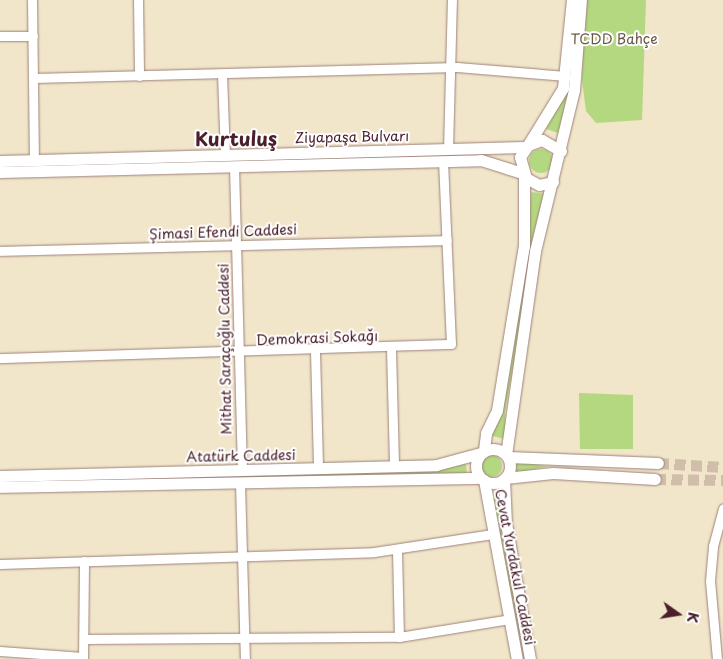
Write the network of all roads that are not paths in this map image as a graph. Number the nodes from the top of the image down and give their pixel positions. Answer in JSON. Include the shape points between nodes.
{"nodes":[{"id":1,"x":32,"y":0,"type":"edge"},
{"id":2,"x":138,"y":0,"type":"edge"},
{"id":3,"x":452,"y":0,"type":"edge"},
{"id":4,"x":572,"y":0,"type":"edge"},
{"id":5,"x":581,"y":0,"type":"edge"},
{"id":6,"x":0,"y":36,"type":"edge"},
{"id":7,"x":33,"y":36,"type":"junction"},
{"id":8,"x":450,"y":68,"type":"junction"},
{"id":9,"x":222,"y":74,"type":"junction"},
{"id":10,"x":139,"y":76,"type":"junction"},
{"id":11,"x":566,"y":76,"type":"junction"},
{"id":12,"x":34,"y":78,"type":"junction"},
{"id":13,"x":527,"y":146,"type":"junction"},
{"id":14,"x":448,"y":150,"type":"junction"},
{"id":15,"x":561,"y":151,"type":"junction"},
{"id":16,"x":225,"y":154,"type":"junction"},
{"id":17,"x":34,"y":159,"type":"junction"},
{"id":18,"x":0,"y":160,"type":"edge"},
{"id":19,"x":443,"y":162,"type":"junction"},
{"id":20,"x":234,"y":166,"type":"junction"},
{"id":21,"x":0,"y":172,"type":"edge"},
{"id":22,"x":523,"y":174,"type":"junction"},
{"id":23,"x":553,"y":182,"type":"junction"},
{"id":24,"x":447,"y":240,"type":"junction"},
{"id":25,"x":236,"y":245,"type":"junction"},
{"id":26,"x":0,"y":251,"type":"edge"},
{"id":27,"x":390,"y":349,"type":"junction"},
{"id":28,"x":316,"y":351,"type":"junction"},
{"id":29,"x":240,"y":354,"type":"junction"},
{"id":30,"x":0,"y":358,"type":"edge"},
{"id":31,"x":483,"y":452,"type":"junction"},
{"id":32,"x":507,"y":456,"type":"junction"},
{"id":33,"x":658,"y":462,"type":"tunnel mouth"},
{"id":34,"x":394,"y":467,"type":"junction"},
{"id":35,"x":318,"y":469,"type":"junction"},
{"id":36,"x":242,"y":470,"type":"junction"},
{"id":37,"x":0,"y":476,"type":"edge"},
{"id":38,"x":504,"y":478,"type":"junction"},
{"id":39,"x":482,"y":479,"type":"junction"},
{"id":40,"x":655,"y":479,"type":"tunnel mouth"},
{"id":41,"x":240,"y":482,"type":"junction"},
{"id":42,"x":0,"y":488,"type":"edge"},
{"id":43,"x":723,"y":508,"type":"edge"},
{"id":44,"x":493,"y":534,"type":"junction"},
{"id":45,"x":397,"y":550,"type":"junction"},
{"id":46,"x":242,"y":556,"type":"junction"},
{"id":47,"x":84,"y":561,"type":"junction"},
{"id":48,"x":0,"y":564,"type":"edge"},
{"id":49,"x":713,"y":614,"type":"junction"},
{"id":50,"x":723,"y":614,"type":"edge"},
{"id":51,"x":510,"y":619,"type":"junction"},
{"id":52,"x":399,"y":637,"type":"junction"},
{"id":53,"x":84,"y":639,"type":"junction"},
{"id":54,"x":244,"y":639,"type":"junction"},
{"id":55,"x":0,"y":651,"type":"edge"},
{"id":56,"x":83,"y":658,"type":"edge"},
{"id":57,"x":245,"y":659,"type":"edge"},
{"id":58,"x":517,"y":659,"type":"edge"},
{"id":59,"x":530,"y":659,"type":"edge"},
{"id":60,"x":717,"y":659,"type":"edge"}],
"edges":[{"from":1,"to":7,"type":"street"},
{"from":2,"to":10,"type":"street"},
{"from":3,"to":8,"type":"street"},
{"from":4,"to":11,"type":"main road"},
{"from":5,"to":15,"type":"main road","via":[[574,90]]},
{"from":6,"to":7,"type":"street"},
{"from":7,"to":12,"type":"street"},
{"from":8,"to":9,"type":"street"},
{"from":8,"to":11,"type":"street"},
{"from":8,"to":14,"type":"street"},
{"from":9,"to":10,"type":"street"},
{"from":9,"to":16,"type":"street"},
{"from":10,"to":12,"type":"street"},
{"from":11,"to":13,"type":"main road","via":[[551,111]]},
{"from":12,"to":17,"type":"street"},
{"from":13,"to":14,"type":"main road","name":"Ziyapaşa Bulvarı"},
{"from":13,"to":15,"type":"main road","via":[[542,140]]},
{"from":13,"to":22,"type":"main road","via":[[520,157]]},
{"from":14,"to":16,"type":"main road","name":"Ziyapaşa Bulvarı"},
{"from":15,"to":23,"type":"main road"},
{"from":16,"to":17,"type":"main road","name":"Ziyapaşa Bulvarı"},
{"from":17,"to":18,"type":"main road","name":"Ziyapaşa Bulvarı"},
{"from":19,"to":20,"type":"main road","name":"Ziyapaşa Bulvarı"},
{"from":19,"to":22,"type":"main road","name":"Ziyapaşa Bulvarı","via":[[481,160]]},
{"from":19,"to":24,"type":"street","name":"Demokrasi Sokağı"},
{"from":20,"to":21,"type":"main road","name":"Ziyapaşa Bulvarı"},
{"from":20,"to":25,"type":"street","name":"Mithat Saraçoğlu Caddesi"},
{"from":22,"to":23,"type":"main road","via":[[539,185]]},
{"from":22,"to":31,"type":"main road","via":[[524,246],[498,410],[486,433]]},
{"from":23,"to":32,"type":"main road","via":[[535,250]]},
{"from":24,"to":25,"type":"street","name":"Şimasi Efendi Caddesi"},
{"from":24,"to":27,"type":"street","name":"Demokrasi Sokağı","via":[[451,344]]},
{"from":25,"to":26,"type":"street","name":"Şimasi Efendi Caddesi"},
{"from":25,"to":29,"type":"street","name":"Mithat Saraçoğlu Caddesi"},
{"from":27,"to":28,"type":"street","name":"Demokrasi Sokağı"},
{"from":27,"to":34,"type":"street"},
{"from":28,"to":29,"type":"street","name":"Demokrasi Sokağı"},
{"from":28,"to":35,"type":"street"},
{"from":29,"to":30,"type":"street","name":"Demokrasi Sokağı"},
{"from":29,"to":36,"type":"street","name":"Mithat Saraçoğlu Caddesi"},
{"from":31,"to":32,"type":"main road","via":[[498,449]]},
{"from":31,"to":34,"type":"main road","name":"Atatürk Caddesi","via":[[436,465]]},
{"from":31,"to":39,"type":"main road","via":[[476,468]]},
{"from":32,"to":33,"type":"main road"},
{"from":32,"to":38,"type":"main road","via":[[510,466]]},
{"from":34,"to":35,"type":"main road","name":"Atatürk Caddesi"},
{"from":35,"to":36,"type":"main road","name":"Atatürk Caddesi"},
{"from":36,"to":37,"type":"main road","name":"Atatürk Caddesi"},
{"from":38,"to":39,"type":"main road"},
{"from":38,"to":40,"type":"main road","via":[[552,473]]},
{"from":38,"to":59,"type":"main road","name":"Cevat Yurdakul Caddesi","via":[[506,523]]},
{"from":39,"to":41,"type":"main road","name":"Atatürk Caddesi"},
{"from":39,"to":44,"type":"main road","name":"Cevat Yurdakul Caddesi"},
{"from":41,"to":42,"type":"main road","name":"Atatürk Caddesi"},
{"from":41,"to":46,"type":"street"},
{"from":43,"to":49,"type":"street","via":[[713,546]]},
{"from":44,"to":45,"type":"street"},
{"from":44,"to":51,"type":"main road","name":"Cevat Yurdakul Caddesi"},
{"from":45,"to":46,"type":"street"},
{"from":45,"to":52,"type":"street"},
{"from":46,"to":47,"type":"street"},
{"from":46,"to":54,"type":"street"},
{"from":47,"to":48,"type":"street"},
{"from":47,"to":53,"type":"street"},
{"from":49,"to":50,"type":"street"},
{"from":49,"to":60,"type":"street"},
{"from":51,"to":52,"type":"street"},
{"from":51,"to":58,"type":"main road","name":"Cevat Yurdakul Caddesi"},
{"from":52,"to":54,"type":"street"},
{"from":53,"to":54,"type":"street"},
{"from":53,"to":56,"type":"street"},
{"from":54,"to":57,"type":"street"},
{"from":55,"to":56,"type":"street"}]}
